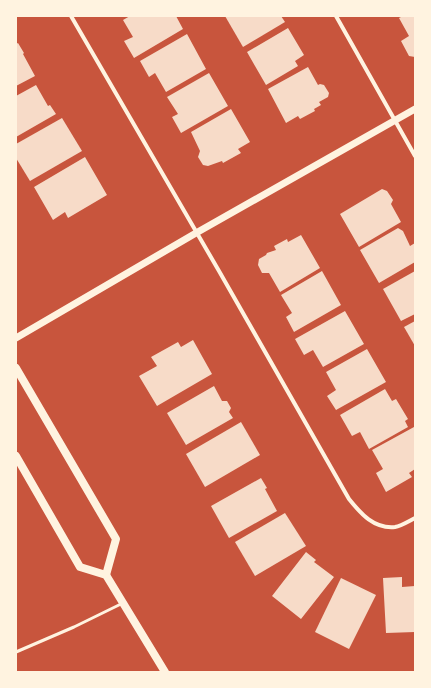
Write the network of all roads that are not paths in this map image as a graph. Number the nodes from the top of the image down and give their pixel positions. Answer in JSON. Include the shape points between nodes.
{"nodes":[{"id":1,"x":71,"y":16,"type":"edge"},
{"id":2,"x":336,"y":16,"type":"edge"},
{"id":3,"x":415,"y":109,"type":"edge"},
{"id":4,"x":395,"y":121,"type":"junction"},
{"id":5,"x":415,"y":156,"type":"edge"},
{"id":6,"x":196,"y":233,"type":"junction"},
{"id":7,"x":16,"y":338,"type":"edge"},
{"id":8,"x":16,"y":368,"type":"edge"},
{"id":9,"x":16,"y":456,"type":"edge"},
{"id":10,"x":415,"y":518,"type":"edge"},
{"id":11,"x":106,"y":576,"type":"junction"},
{"id":12,"x":123,"y":603,"type":"junction"},
{"id":13,"x":16,"y":652,"type":"edge"},
{"id":14,"x":165,"y":672,"type":"edge"}],
"edges":[{"from":1,"to":6,"type":"street"},
{"from":2,"to":4,"type":"street"},
{"from":3,"to":4,"type":"street"},
{"from":4,"to":5,"type":"street"},
{"from":4,"to":6,"type":"street"},
{"from":6,"to":7,"type":"street"},
{"from":6,"to":10,"type":"street","via":[[349,500],[360,514],[377,525],[395,527]]},
{"from":8,"to":11,"type":"main road","via":[[116,539]]},
{"from":9,"to":11,"type":"main road","via":[[80,567]]},
{"from":11,"to":12,"type":"main road"},
{"from":12,"to":13,"type":"lane"},
{"from":12,"to":14,"type":"main road"}]}
